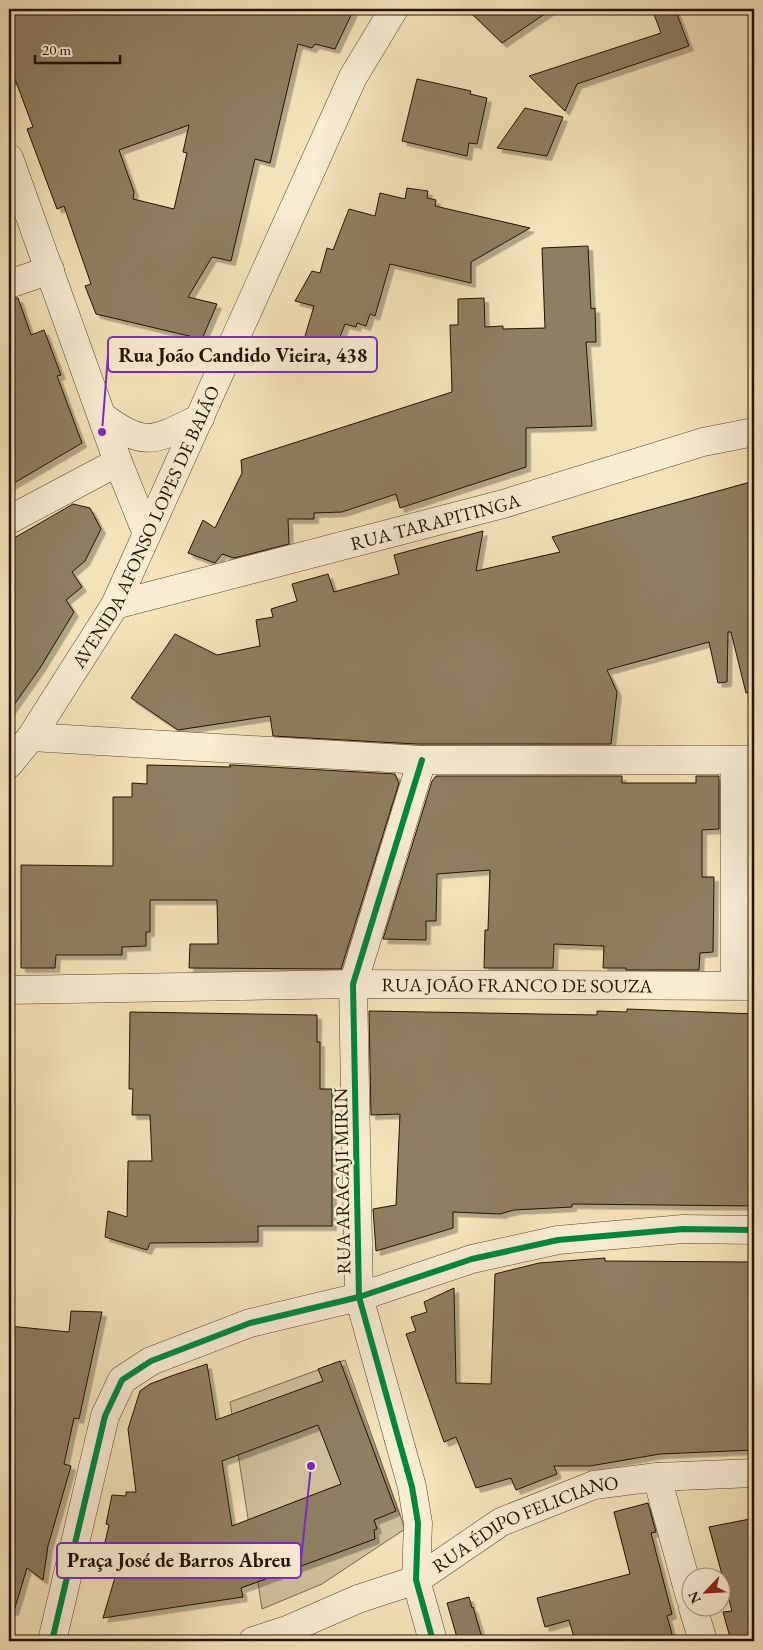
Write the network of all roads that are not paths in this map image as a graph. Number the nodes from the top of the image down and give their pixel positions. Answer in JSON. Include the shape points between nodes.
{"nodes":[{"id":1,"x":394,"y":9,"type":"edge"},
{"id":2,"x":9,"y":158,"type":"edge"},
{"id":3,"x":50,"y":270,"type":"junction"},
{"id":4,"x":9,"y":284,"type":"edge"},
{"id":5,"x":103,"y":417,"type":"junction"},
{"id":6,"x":200,"y":418,"type":"junction"},
{"id":7,"x":754,"y":432,"type":"edge"},
{"id":8,"x":118,"y":462,"type":"junction"},
{"id":9,"x":9,"y":520,"type":"edge"},
{"id":10,"x":147,"y":534,"type":"junction"},
{"id":11,"x":115,"y":605,"type":"junction"},
{"id":12,"x":30,"y":737,"type":"junction"},
{"id":13,"x":422,"y":760,"type":"junction"},
{"id":14,"x":745,"y":760,"type":"edge"},
{"id":15,"x":9,"y":764,"type":"edge"},
{"id":16,"x":353,"y":984,"type":"junction"},
{"id":17,"x":745,"y":985,"type":"edge"},
{"id":18,"x":9,"y":990,"type":"edge"},
{"id":19,"x":754,"y":1230,"type":"edge"},
{"id":20,"x":359,"y":1297,"type":"junction"},
{"id":21,"x":754,"y":1473,"type":"edge"},
{"id":22,"x":656,"y":1477,"type":"junction"},
{"id":23,"x":682,"y":1568,"type":"edge"},
{"id":24,"x":416,"y":1580,"type":"junction"},
{"id":25,"x":696,"y":1618,"type":"edge"},
{"id":26,"x":52,"y":1641,"type":"edge"},
{"id":27,"x":253,"y":1641,"type":"edge"},
{"id":28,"x":433,"y":1641,"type":"edge"},
{"id":29,"x":703,"y":1641,"type":"edge"}],
"edges":[{"from":1,"to":6,"type":"street","name":"AVENIDA AFONSO LOPES DE BAIÃO","via":[[353,77]]},
{"from":2,"to":3,"type":"street"},
{"from":3,"to":4,"type":"street"},
{"from":3,"to":5,"type":"street"},
{"from":5,"to":6,"type":"street","via":[[124,432],[146,439],[163,436]]},
{"from":5,"to":8,"type":"street"},
{"from":6,"to":10,"type":"street","name":"AVENIDA AFONSO LOPES DE BAIÃO"},
{"from":7,"to":11,"type":"street","name":"RUA TARAPITINGA","via":[[703,442],[503,504]]},
{"from":8,"to":9,"type":"street"},
{"from":8,"to":10,"type":"street"},
{"from":10,"to":11,"type":"street","name":"AVENIDA AFONSO LOPES DE BAIÃO"},
{"from":11,"to":12,"type":"street","name":"AVENIDA AFONSO LOPES DE BAIÃO"},
{"from":12,"to":13,"type":"street"},
{"from":12,"to":15,"type":"street","name":"AVENIDA AFONSO LOPES DE BAIÃO"},
{"from":13,"to":14,"type":"street"},
{"from":13,"to":16,"type":"street","name":"RUA ARACAJI MIRIN"},
{"from":14,"to":17,"type":"street"},
{"from":16,"to":17,"type":"street","name":"RUA JOÃO FRANCO DE SOUZA"},
{"from":16,"to":18,"type":"street","name":"RUA JOÃO FRANCO DE SOUZA"},
{"from":16,"to":20,"type":"street","name":"RUA ARACAJI MIRIN"},
{"from":19,"to":20,"type":"street","via":[[683,1229],[558,1240],[472,1259]]},
{"from":20,"to":24,"type":"street","name":"RUA ARACAJI MIRIN","via":[[412,1487],[418,1523]]},
{"from":20,"to":26,"type":"street","via":[[250,1323],[151,1361],[122,1380],[105,1416]]},
{"from":21,"to":22,"type":"street","name":"RUA ÉDIPO FELICIANO"},
{"from":22,"to":23,"type":"street"},
{"from":22,"to":24,"type":"street","name":"RUA ÉDIPO FELICIANO","via":[[594,1485],[501,1522]]},
{"from":24,"to":27,"type":"street","name":"RUA ÉDIPO FELICIANO","via":[[358,1599]]},
{"from":24,"to":28,"type":"street","name":"RUA ARACAJI MIRIN"},
{"from":25,"to":29,"type":"street"}]}
